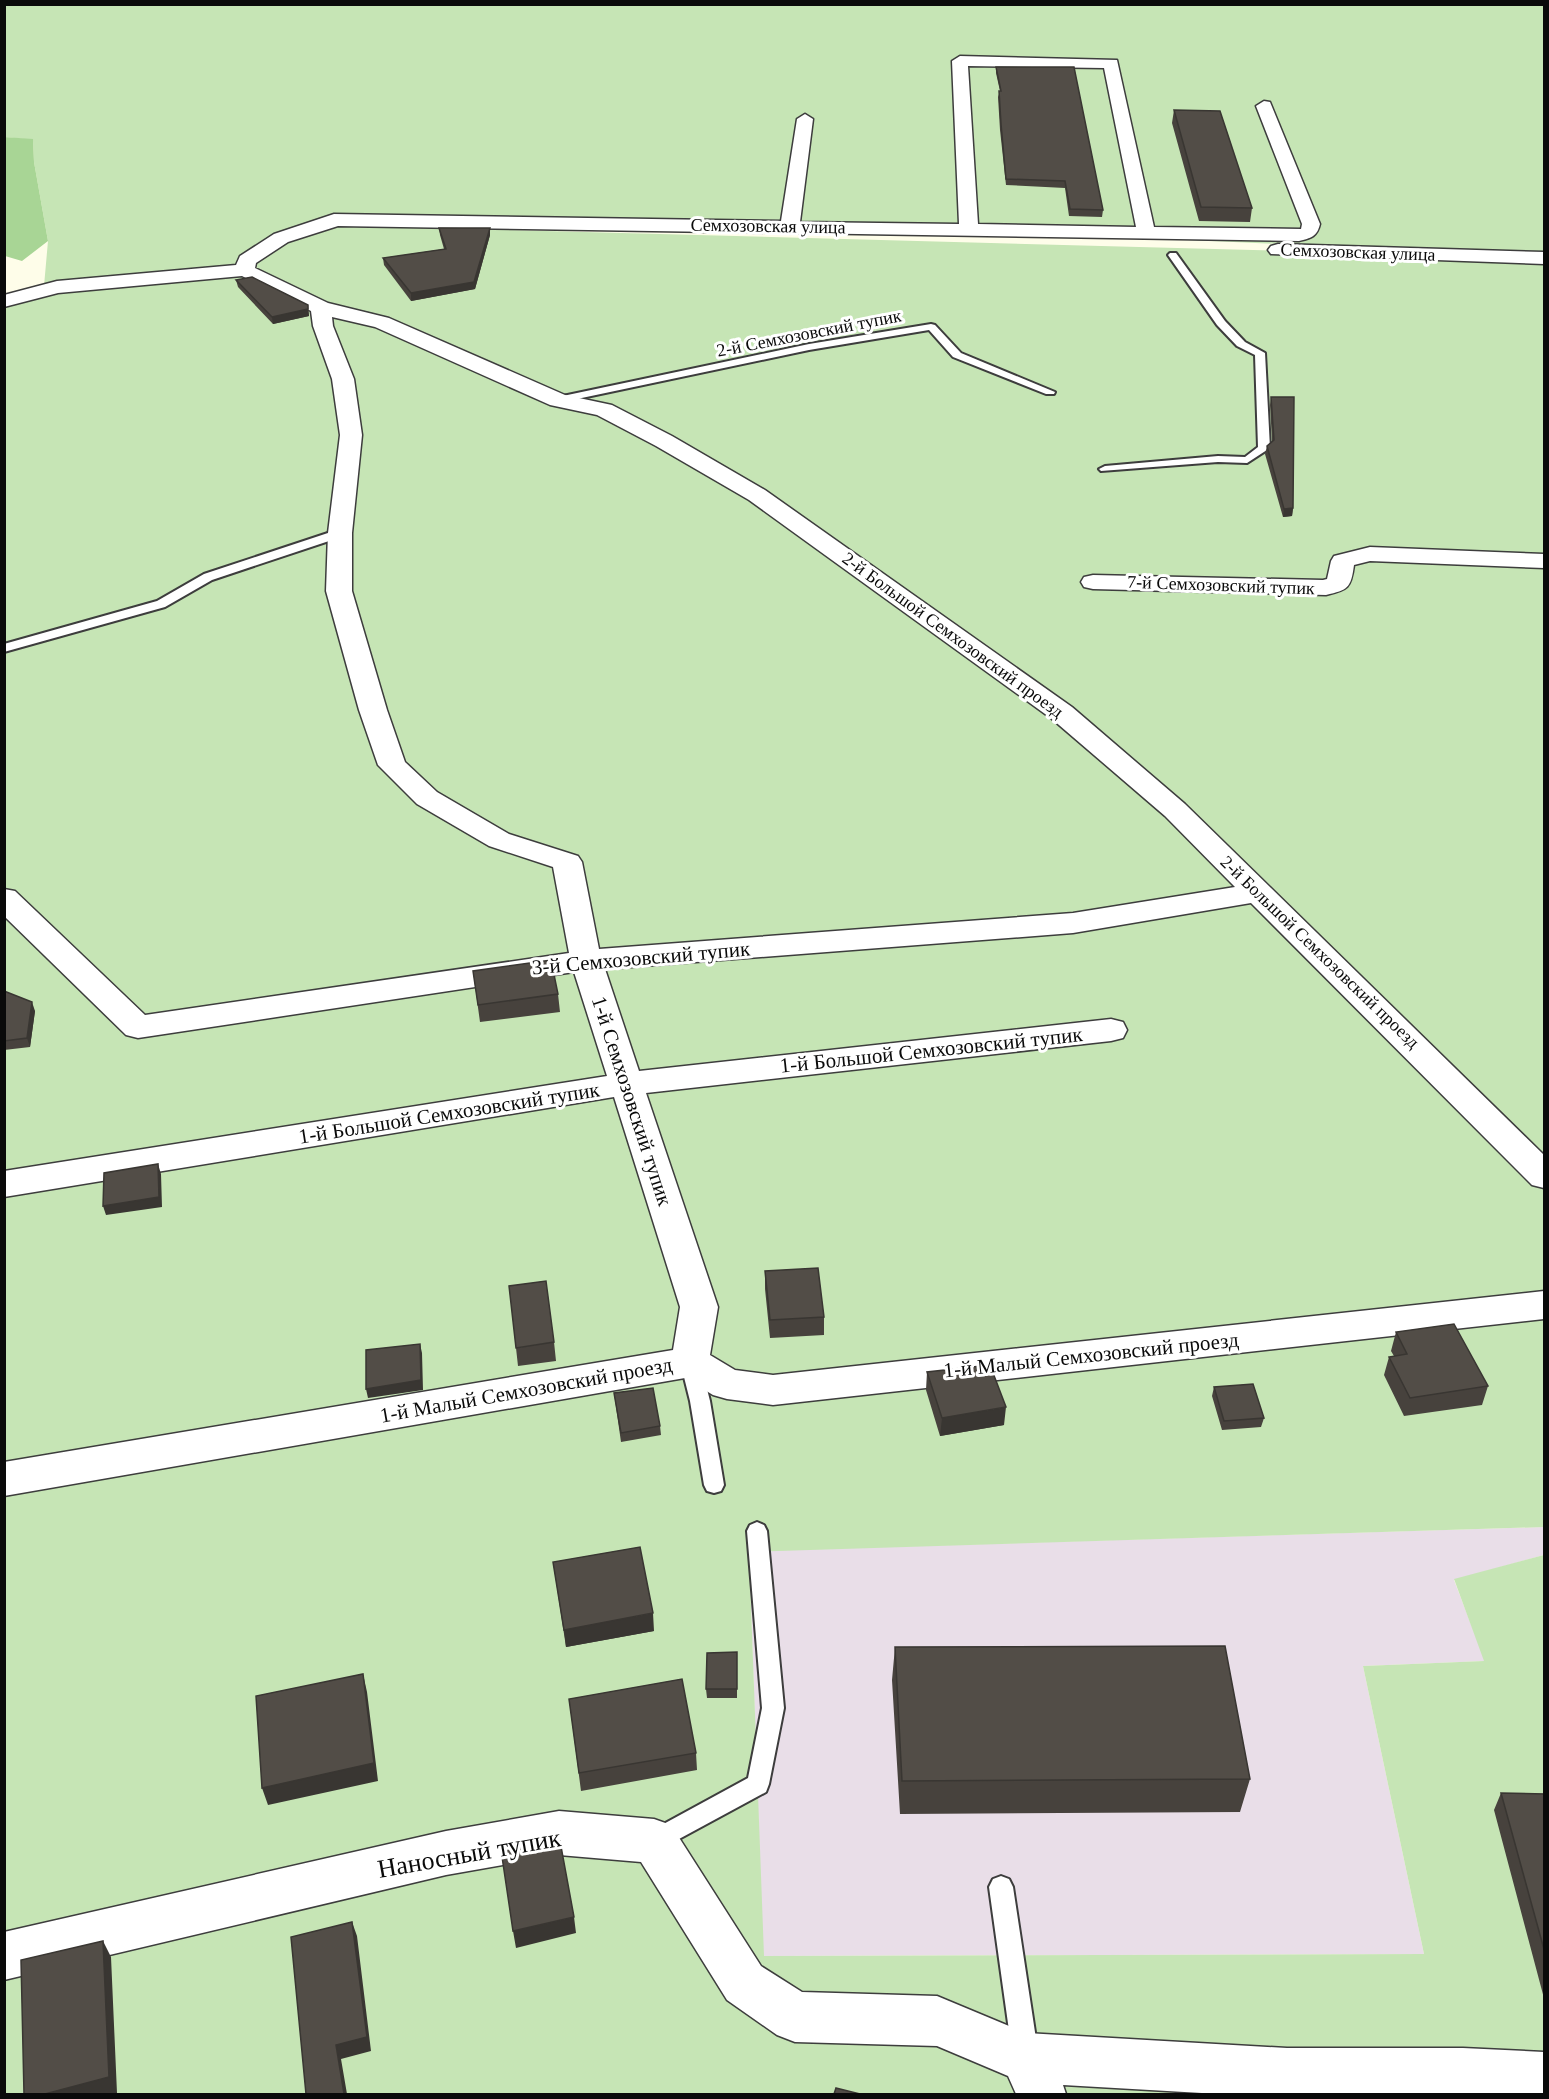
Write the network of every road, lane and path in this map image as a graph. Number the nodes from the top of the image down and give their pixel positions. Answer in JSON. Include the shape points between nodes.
{"nodes":[{"id":1,"x":1264,"y":106,"type":"dead end"},
{"id":2,"x":805,"y":119,"type":"dead end"},
{"id":3,"x":790,"y":226,"type":"junction"},
{"id":4,"x":969,"y":230,"type":"junction"},
{"id":5,"x":1146,"y":232,"type":"junction"},
{"id":6,"x":1173,"y":255,"type":"joint"},
{"id":7,"x":1545,"y":258,"type":"edge"},
{"id":8,"x":245,"y":270,"type":"junction"},
{"id":9,"x":4,"y":301,"type":"edge"},
{"id":10,"x":321,"y":308,"type":"junction"},
{"id":11,"x":1050,"y":392,"type":"dead end"},
{"id":12,"x":558,"y":400,"type":"junction"},
{"id":13,"x":1105,"y":469,"type":"dead end"},
{"id":14,"x":340,"y":533,"type":"junction"},
{"id":15,"x":1545,"y":561,"type":"edge"},
{"id":16,"x":1093,"y":582,"type":"dead end"},
{"id":17,"x":4,"y":648,"type":"edge"},
{"id":18,"x":1258,"y":892,"type":"junction"},
{"id":19,"x":4,"y":898,"type":"edge"},
{"id":20,"x":586,"y":960,"type":"junction"},
{"id":21,"x":1110,"y":1030,"type":"dead end"},
{"id":22,"x":626,"y":1084,"type":"junction"},
{"id":23,"x":1545,"y":1176,"type":"edge"},
{"id":24,"x":4,"y":1184,"type":"edge"},
{"id":25,"x":1545,"y":1305,"type":"edge"},
{"id":26,"x":690,"y":1362,"type":"junction"},
{"id":27,"x":4,"y":1479,"type":"edge"},
{"id":28,"x":714,"y":1485,"type":"dead end"},
{"id":29,"x":758,"y":1531,"type":"dead end"},
{"id":30,"x":654,"y":1841,"type":"junction"},
{"id":31,"x":1001,"y":1887,"type":"dead end"},
{"id":32,"x":4,"y":1956,"type":"edge"},
{"id":33,"x":1034,"y":2076,"type":"edge"},
{"id":34,"x":1545,"y":2077,"type":"edge"}],
"edges":[{"from":1,"to":5,"type":"street","name":"Семхозовская улица","via":[[1311,224],[1309,232]]},
{"from":2,"to":3,"type":"street"},
{"from":3,"to":4,"type":"street","name":"Семхозовская улица"},
{"from":3,"to":8,"type":"street","name":"Семхозовская улица","via":[[334,220],[281,238],[247,260]]},
{"from":4,"to":5,"type":"street","name":"Семхозовская улица"},
{"from":4,"to":5,"type":"street","via":[[960,61],[1111,63]]},
{"from":6,"to":7,"type":"street","name":"Семхозовская улица","via":[[1186,249],[1218,248]]},
{"from":6,"to":13,"type":"lane","via":[[1221,323],[1241,344],[1260,353],[1264,448],[1247,460]]},
{"from":8,"to":9,"type":"street","via":[[57,287]]},
{"from":8,"to":10,"type":"street","name":"2-й Большой Семхозовский проезд"},
{"from":10,"to":12,"type":"street","name":"2-й Большой Семхозовский проезд","via":[[382,322]]},
{"from":10,"to":14,"type":"street","name":"1-й Семхозовский тупик","via":[[323,326],[343,379],[351,435]]},
{"from":11,"to":12,"type":"lane","name":"2-й Семхозовский тупик","via":[[957,355],[931,327],[809,347]]},
{"from":12,"to":18,"type":"street","name":"2-й Большой Семхозовский проезд","via":[[604,410],[757,495],[1062,713],[1175,810]]},
{"from":14,"to":17,"type":"lane","via":[[208,577],[161,604]]},
{"from":14,"to":20,"type":"street","name":"1-й Семхозовский тупик","via":[[339,591],[392,765],[427,798],[500,840],[567,862]]},
{"from":15,"to":16,"type":"street","name":"7-й Семхозовский тупик","via":[[1370,554],[1343,561],[1339,583],[1326,588]]},
{"from":18,"to":20,"type":"street","name":"3-й Семхозовский тупик","via":[[1073,923]]},
{"from":18,"to":23,"type":"street","name":"2-й Большой Семхозовский проезд"},
{"from":19,"to":20,"type":"street","name":"3-й Семхозовский тупик","via":[[138,1027]]},
{"from":20,"to":22,"type":"street","name":"1-й Семхозовский тупик"},
{"from":21,"to":22,"type":"street","name":"1-й Большой Семхозовский тупик"},
{"from":22,"to":24,"type":"street","name":"1-й Большой Семхозовский тупик"},
{"from":22,"to":26,"type":"street","name":"1-й Семхозовский тупик","via":[[699,1306]]},
{"from":25,"to":26,"type":"street","name":"1-й Малый Семхозовский проезд","via":[[773,1390],[727,1384]]},
{"from":26,"to":27,"type":"street","name":"1-й Малый Семхозовский проезд"},
{"from":26,"to":28,"type":"lane"},
{"from":29,"to":30,"type":"lane","via":[[772,1708],[758,1784]]},
{"from":30,"to":32,"type":"street","name":"Наносный тупик","via":[[547,1834],[446,1853]]},
{"from":30,"to":33,"type":"street","via":[[744,1983],[795,2017],[937,2021]]},
{"from":31,"to":33,"type":"lane"},
{"from":33,"to":34,"type":"street","via":[[1463,2073]]}]}
